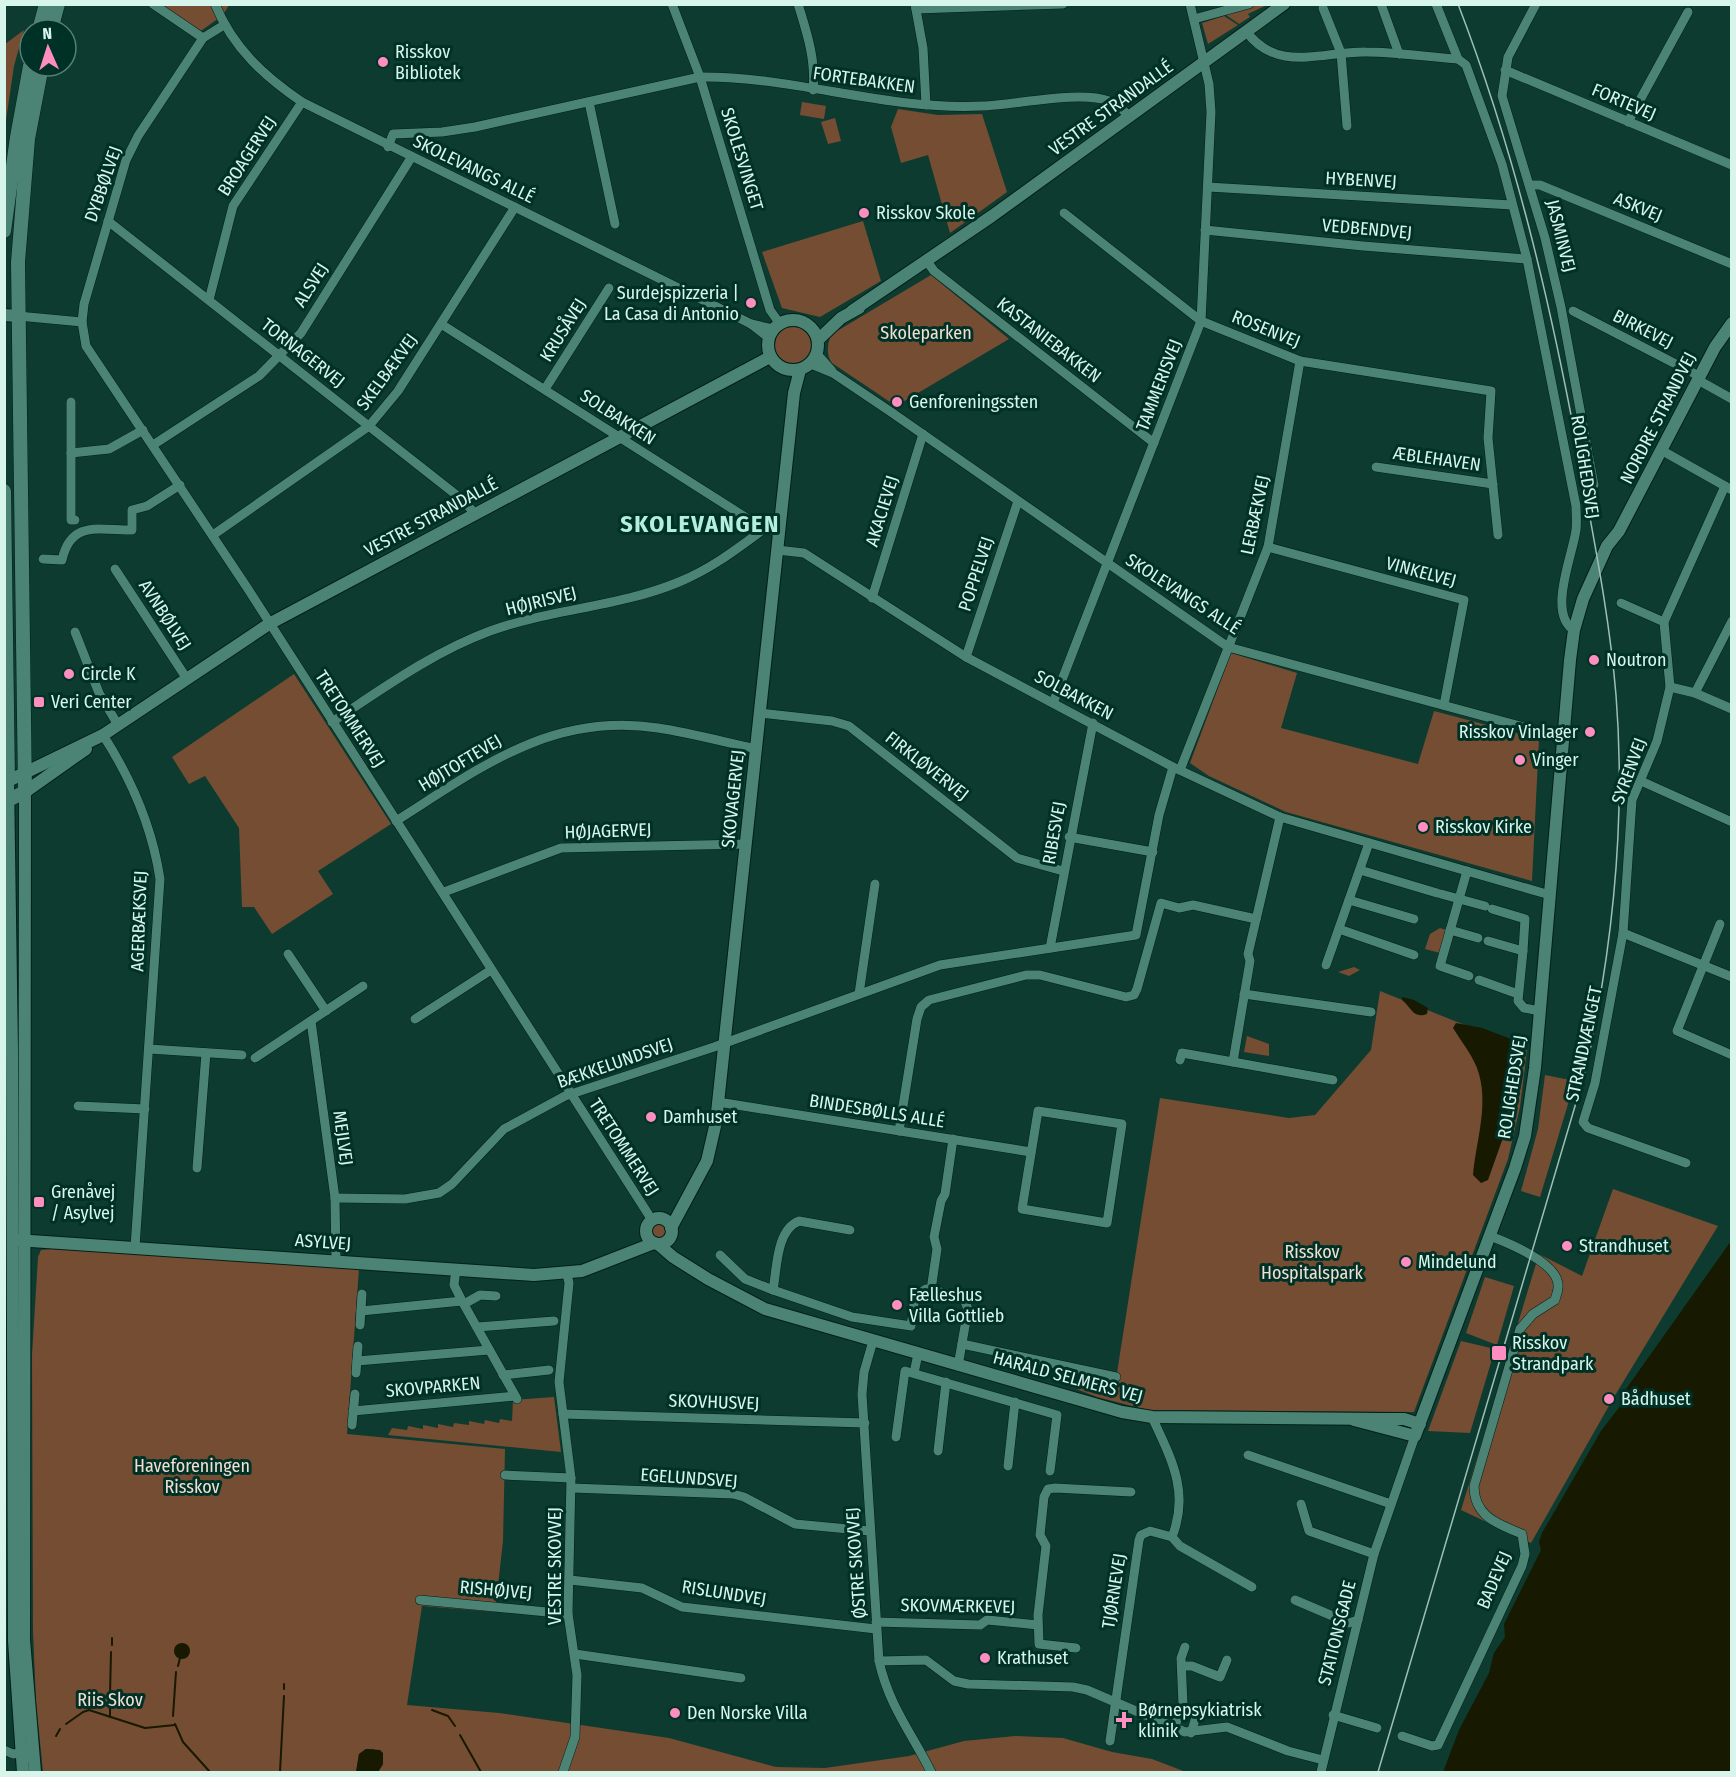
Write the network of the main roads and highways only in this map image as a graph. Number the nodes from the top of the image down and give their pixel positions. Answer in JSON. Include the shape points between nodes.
{"nodes":[{"id":1,"x":28,"y":78,"type":"edge"},
{"id":2,"x":40,"y":78,"type":"edge"},
{"id":3,"x":4,"y":231,"type":"edge"},
{"id":4,"x":11,"y":316,"type":"edge"},
{"id":5,"x":4,"y":491,"type":"edge"},
{"id":6,"x":6,"y":782,"type":"edge"},
{"id":7,"x":6,"y":801,"type":"edge"}],
"edges":[{"from":1,"to":3,"type":"main road"},
{"from":2,"to":4,"type":"main road","via":[[28,139]]},
{"from":4,"to":7,"type":"main road","via":[[25,792]]},
{"from":5,"to":6,"type":"main road"}]}
